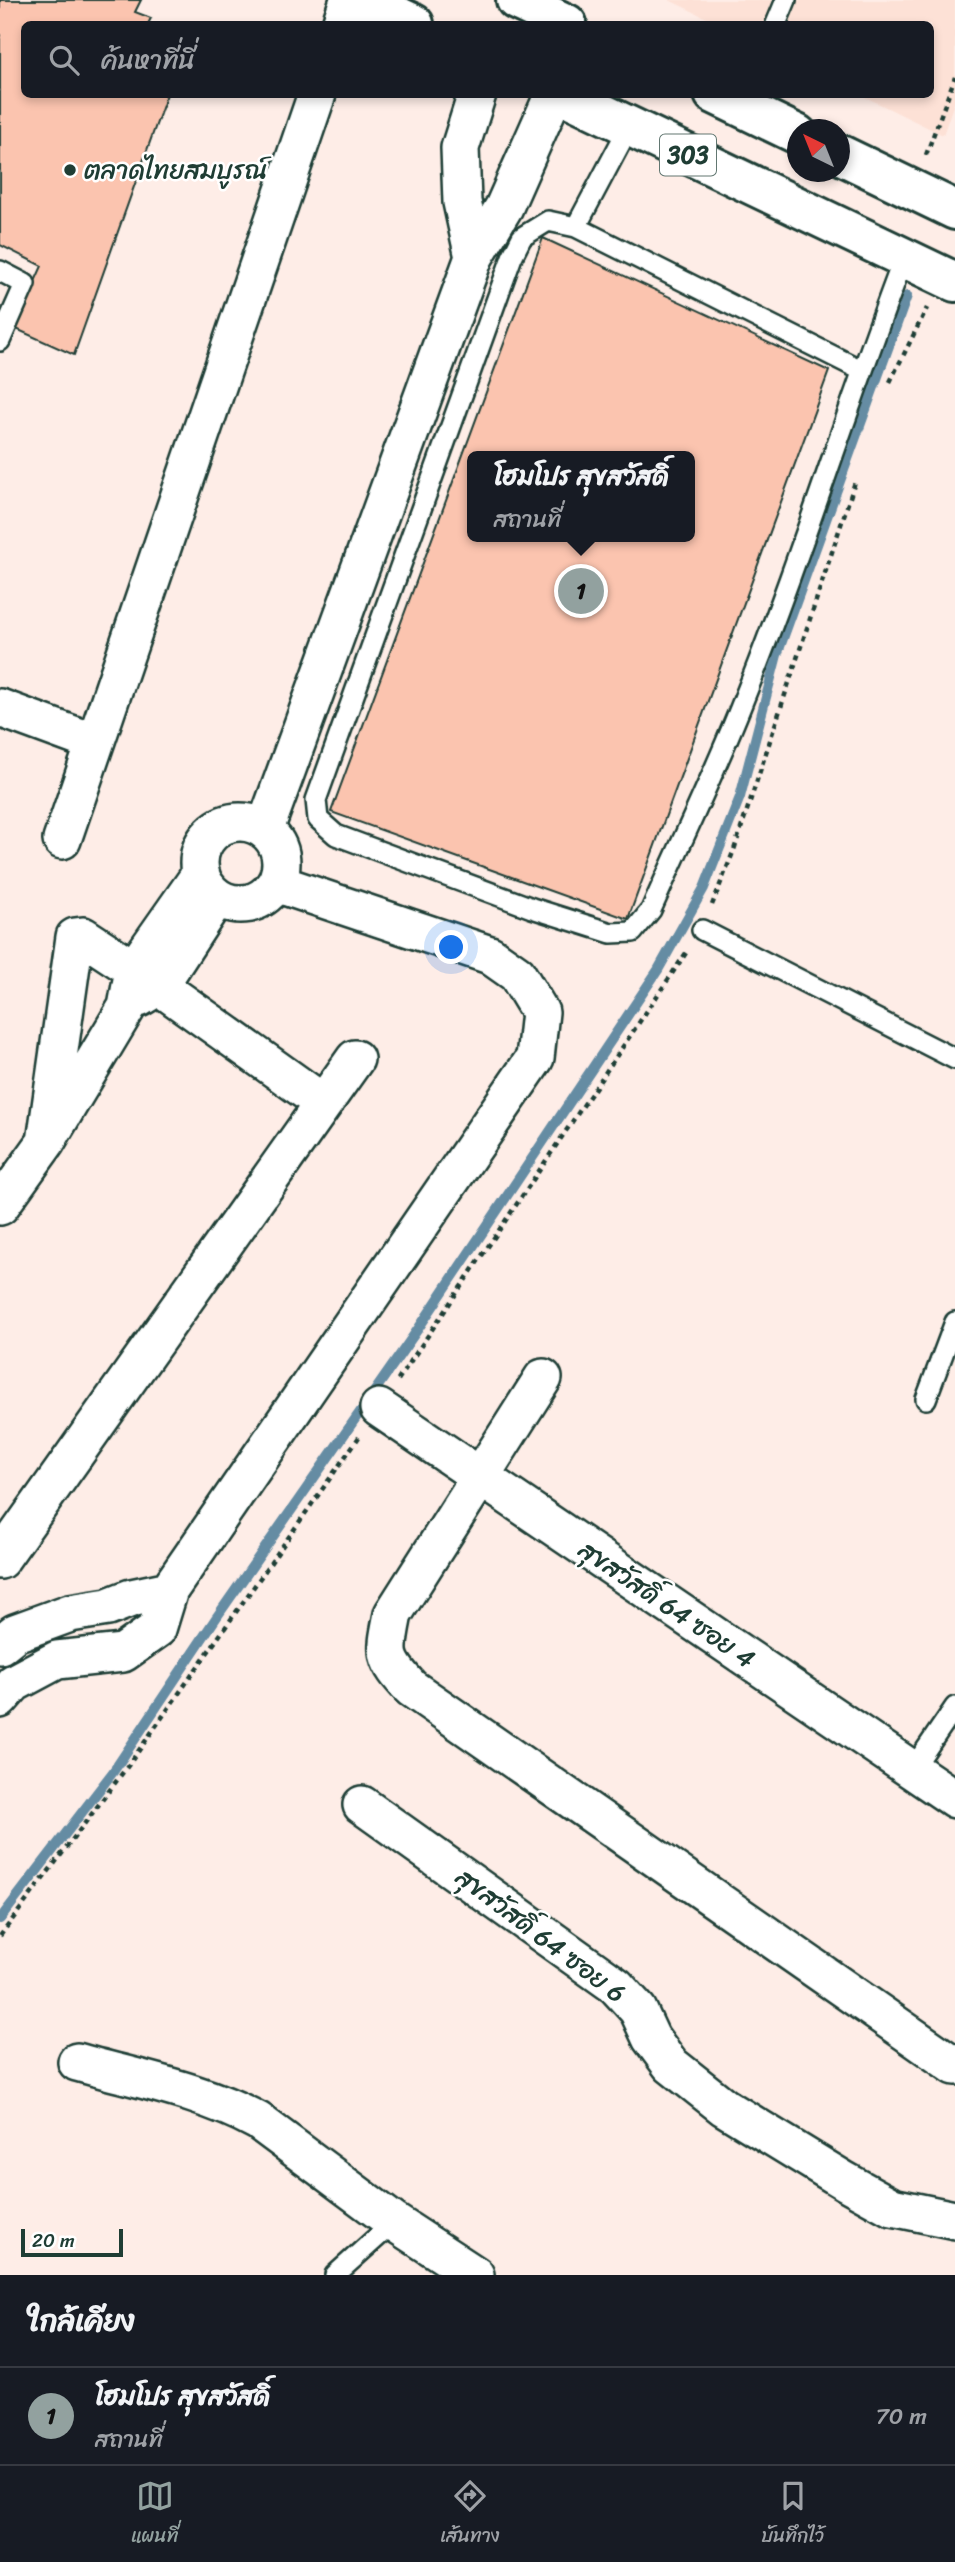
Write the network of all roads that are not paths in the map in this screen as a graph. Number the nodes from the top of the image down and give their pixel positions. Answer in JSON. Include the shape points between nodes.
{"nodes":[{"id":1,"x":349,"y":0,"type":"edge"},
{"id":2,"x":363,"y":0,"type":"edge"},
{"id":3,"x":516,"y":0,"type":"edge"},
{"id":4,"x":786,"y":0,"type":"edge"},
{"id":5,"x":566,"y":15,"type":"edge"},
{"id":6,"x":342,"y":21,"type":"edge"},
{"id":7,"x":408,"y":21,"type":"edge"},
{"id":8,"x":777,"y":21,"type":"edge"},
{"id":9,"x":316,"y":98,"type":"edge"},
{"id":10,"x":476,"y":98,"type":"edge"},
{"id":11,"x":552,"y":98,"type":"edge"},
{"id":12,"x":570,"y":98,"type":"edge"},
{"id":13,"x":733,"y":99,"type":"edge"},
{"id":14,"x":629,"y":127,"type":"junction"},
{"id":15,"x":787,"y":129,"type":"edge"},
{"id":16,"x":850,"y":159,"type":"edge"},
{"id":17,"x":955,"y":210,"type":"edge"},
{"id":18,"x":576,"y":227,"type":"junction"},
{"id":19,"x":474,"y":257,"type":"junction"},
{"id":20,"x":904,"y":258,"type":"junction"},
{"id":21,"x":0,"y":271,"type":"edge"},
{"id":22,"x":955,"y":282,"type":"edge"},
{"id":23,"x":0,"y":341,"type":"edge"},
{"id":24,"x":861,"y":369,"type":"junction"},
{"id":25,"x":0,"y":708,"type":"edge"},
{"id":26,"x":95,"y":743,"type":"junction"},
{"id":27,"x":265,"y":829,"type":"junction"},
{"id":28,"x":62,"y":840,"type":"dead end"},
{"id":29,"x":276,"y":883,"type":"junction"},
{"id":30,"x":209,"y":886,"type":"junction"},
{"id":31,"x":702,"y":930,"type":"dead end"},
{"id":32,"x":147,"y":977,"type":"junction"},
{"id":33,"x":355,"y":1059,"type":"dead end"},
{"id":34,"x":955,"y":1059,"type":"edge"},
{"id":35,"x":323,"y":1103,"type":"junction"},
{"id":36,"x":46,"y":1142,"type":"junction"},
{"id":37,"x":0,"y":1206,"type":"edge"},
{"id":38,"x":955,"y":1322,"type":"edge"},
{"id":39,"x":543,"y":1378,"type":"dead end"},
{"id":40,"x":926,"y":1399,"type":"dead end"},
{"id":41,"x":379,"y":1408,"type":"dead end"},
{"id":42,"x":480,"y":1476,"type":"junction"},
{"id":43,"x":0,"y":1560,"type":"edge"},
{"id":44,"x":169,"y":1590,"type":"junction"},
{"id":45,"x":0,"y":1645,"type":"edge"},
{"id":46,"x":4,"y":1685,"type":"edge"},
{"id":47,"x":955,"y":1707,"type":"edge"},
{"id":48,"x":912,"y":1770,"type":"junction"},
{"id":49,"x":955,"y":1800,"type":"edge"},
{"id":50,"x":362,"y":1805,"type":"dead end"},
{"id":51,"x":77,"y":2062,"type":"dead end"},
{"id":52,"x":955,"y":2066,"type":"edge"},
{"id":53,"x":955,"y":2220,"type":"edge"},
{"id":54,"x":394,"y":2222,"type":"junction"},
{"id":55,"x":335,"y":2275,"type":"edge"},
{"id":56,"x":475,"y":2275,"type":"edge"}],
"edges":[{"from":1,"to":6,"type":"street"},
{"from":2,"to":7,"type":"main road"},
{"from":3,"to":5,"type":"main road"},
{"from":4,"to":8,"type":"lane"},
{"from":9,"to":26,"type":"street"},
{"from":10,"to":19,"type":"street","via":[[460,148],[462,202]]},
{"from":11,"to":19,"type":"street","via":[[504,207]]},
{"from":12,"to":14,"type":"main road","number":"303"},
{"from":13,"to":15,"type":"main road","number":"303"},
{"from":14,"to":18,"type":"lane"},
{"from":14,"to":20,"type":"main road","number":"303"},
{"from":16,"to":17,"type":"main road"},
{"from":18,"to":24,"type":"lane"},
{"from":18,"to":24,"type":"lane","via":[[548,221],[522,237],[512,257],[316,800],[317,819],[337,835],[532,908],[611,933],[633,932],[651,910],[743,701]]},
{"from":19,"to":27,"type":"street"},
{"from":20,"to":22,"type":"main road","number":"303"},
{"from":20,"to":24,"type":"lane"},
{"from":21,"to":23,"type":"lane","via":[[25,284]]},
{"from":25,"to":26,"type":"street"},
{"from":26,"to":28,"type":"street"},
{"from":27,"to":29,"type":"street","via":[[280,852]]},
{"from":27,"to":30,"type":"street","via":[[238,821],[211,834],[199,861]]},
{"from":29,"to":30,"type":"street","via":[[266,894],[240,904],[230,903]]},
{"from":29,"to":44,"type":"street","via":[[490,955],[517,974],[540,1012],[535,1058]]},
{"from":30,"to":32,"type":"street"},
{"from":31,"to":34,"type":"lane"},
{"from":32,"to":35,"type":"street"},
{"from":32,"to":36,"type":"street"},
{"from":32,"to":36,"type":"street","via":[[83,936],[75,937]]},
{"from":33,"to":35,"type":"street"},
{"from":35,"to":43,"type":"street"},
{"from":36,"to":37,"type":"street"},
{"from":38,"to":40,"type":"lane"},
{"from":39,"to":42,"type":"street"},
{"from":41,"to":42,"type":"street","name":"สุขสวัสดิ์ 64 ซอย 4"},
{"from":42,"to":48,"type":"street","name":"สุขสวัสดิ์ 64 ซอย 4"},
{"from":42,"to":52,"type":"street","via":[[393,1614],[386,1652],[395,1671],[411,1688]]},
{"from":44,"to":45,"type":"street","via":[[70,1613],[15,1633]]},
{"from":44,"to":46,"type":"street","via":[[157,1629],[123,1653],[57,1660]]},
{"from":47,"to":48,"type":"lane"},
{"from":48,"to":49,"type":"street","name":"สุขสวัสดิ์ 64 ซอย 4"},
{"from":50,"to":53,"type":"street","name":"สุขสวัสดิ์ 64 ซอย 6","via":[[616,1986],[638,2010],[671,2065],[724,2106],[892,2207]]},
{"from":51,"to":54,"type":"street","via":[[239,2111]]},
{"from":54,"to":55,"type":"lane"},
{"from":54,"to":56,"type":"street"}]}
